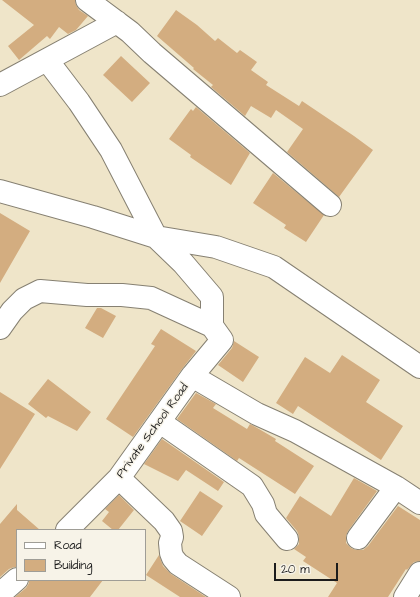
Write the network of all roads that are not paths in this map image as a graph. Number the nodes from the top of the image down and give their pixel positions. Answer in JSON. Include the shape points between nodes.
{"nodes":[{"id":1,"x":87,"y":0,"type":"edge"},
{"id":2,"x":117,"y":22,"type":"junction"},
{"id":3,"x":47,"y":60,"type":"junction"},
{"id":4,"x":0,"y":85,"type":"edge"},
{"id":5,"x":0,"y":191,"type":"edge"},
{"id":6,"x":330,"y":205,"type":"dead end"},
{"id":7,"x":156,"y":237,"type":"junction"},
{"id":8,"x":212,"y":326,"type":"junction"},
{"id":9,"x":0,"y":328,"type":"edge"},
{"id":10,"x":420,"y":367,"type":"edge"},
{"id":11,"x":192,"y":376,"type":"junction"},
{"id":12,"x":160,"y":422,"type":"junction"},
{"id":13,"x":118,"y":478,"type":"junction"},
{"id":14,"x":396,"y":487,"type":"junction"},
{"id":15,"x":420,"y":503,"type":"edge"},
{"id":16,"x":68,"y":529,"type":"edge"},
{"id":17,"x":358,"y":538,"type":"dead end"},
{"id":18,"x":286,"y":539,"type":"dead end"},
{"id":19,"x":420,"y":573,"type":"edge"},
{"id":20,"x":16,"y":580,"type":"edge"},
{"id":21,"x":0,"y":594,"type":"edge"},
{"id":22,"x":229,"y":597,"type":"edge"},
{"id":23,"x":405,"y":597,"type":"edge"}],
"edges":[{"from":1,"to":2,"type":"street"},
{"from":2,"to":3,"type":"street"},
{"from":2,"to":6,"type":"street"},
{"from":3,"to":4,"type":"street"},
{"from":3,"to":7,"type":"street","via":[[79,102],[110,150]]},
{"from":5,"to":7,"type":"street"},
{"from":7,"to":8,"type":"street","via":[[184,264],[212,297]]},
{"from":7,"to":10,"type":"street","via":[[216,247],[274,267]]},
{"from":8,"to":9,"type":"street","via":[[151,298],[40,291],[12,311]]},
{"from":8,"to":11,"type":"street","name":"Private School Road","via":[[222,340]]},
{"from":11,"to":12,"type":"street","name":"Private School Road"},
{"from":11,"to":14,"type":"street","via":[[257,414],[295,431]]},
{"from":12,"to":13,"type":"street","name":"Private School Road"},
{"from":12,"to":18,"type":"street","via":[[252,486],[266,514]]},
{"from":13,"to":16,"type":"street","name":"Private School Road"},
{"from":13,"to":22,"type":"street","via":[[164,521],[171,531],[171,553],[178,564]]},
{"from":14,"to":15,"type":"street"},
{"from":14,"to":17,"type":"street"},
{"from":19,"to":23,"type":"street"},
{"from":20,"to":21,"type":"street"}]}
